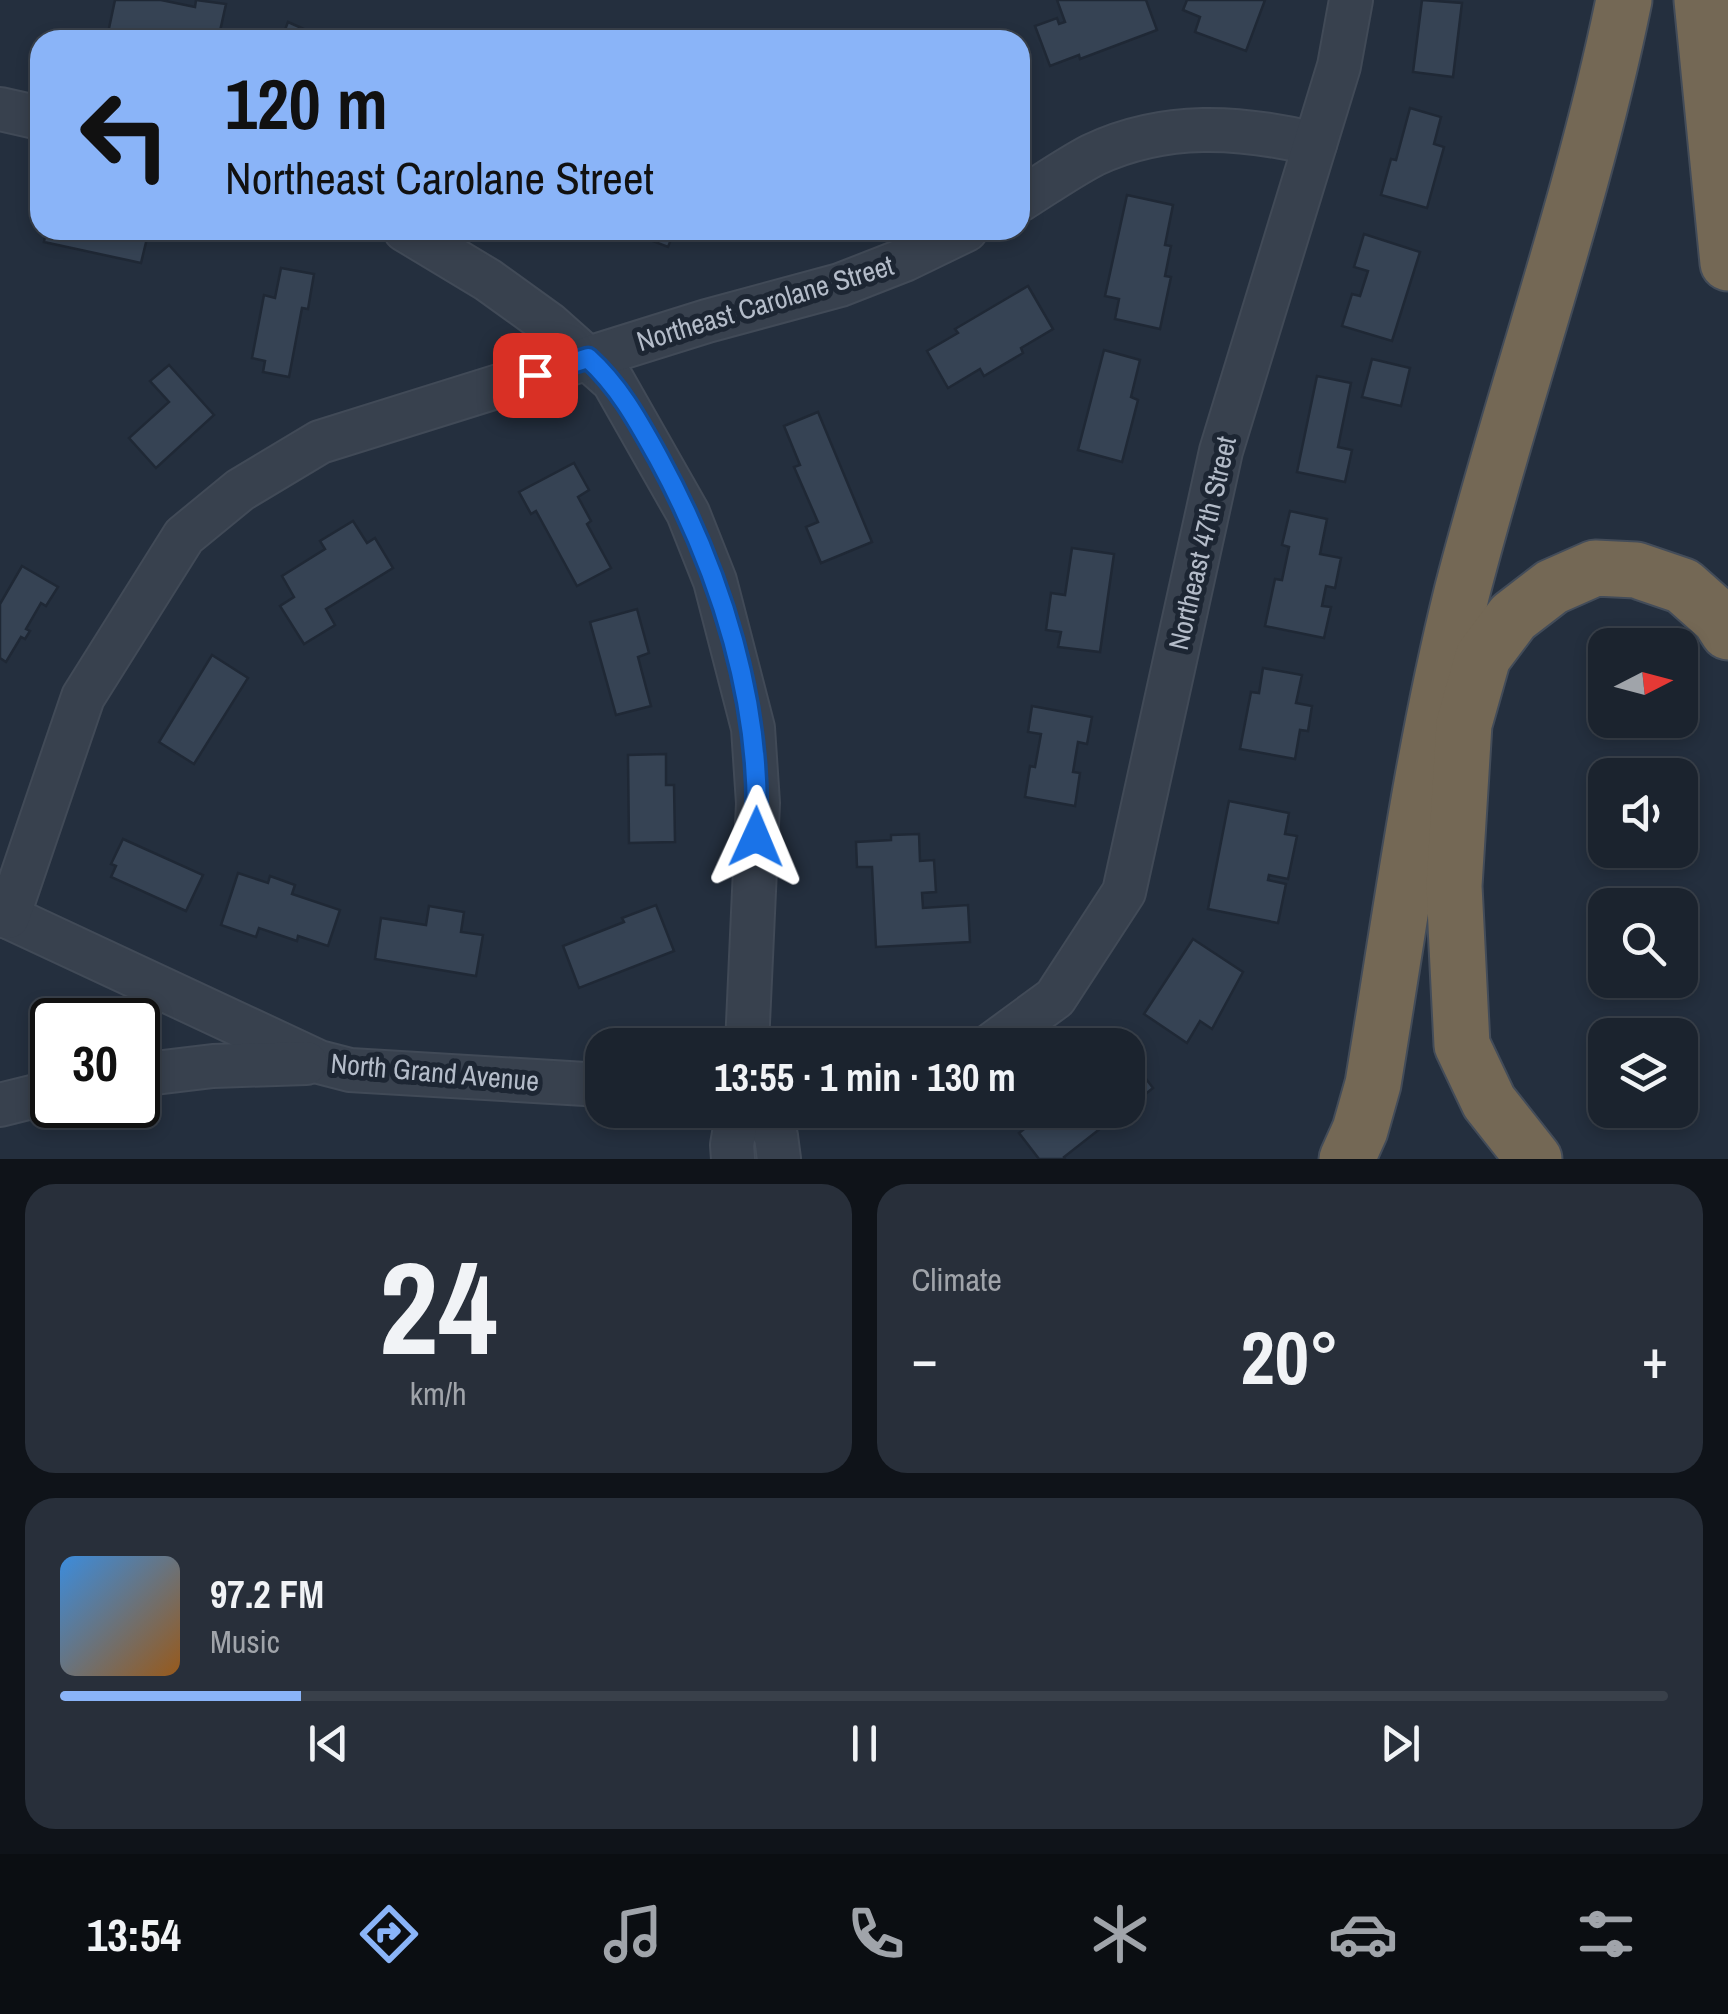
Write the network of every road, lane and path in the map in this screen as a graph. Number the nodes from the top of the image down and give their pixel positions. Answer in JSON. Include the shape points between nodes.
{"nodes":[{"id":1,"x":1352,"y":0,"type":"edge"},
{"id":2,"x":1624,"y":0,"type":"edge"},
{"id":3,"x":1702,"y":0,"type":"edge"},
{"id":4,"x":0,"y":109,"type":"edge"},
{"id":5,"x":30,"y":116,"type":"edge"},
{"id":6,"x":1315,"y":144,"type":"junction"},
{"id":7,"x":1030,"y":194,"type":"edge"},
{"id":8,"x":422,"y":240,"type":"edge"},
{"id":9,"x":945,"y":240,"type":"edge"},
{"id":10,"x":1728,"y":263,"type":"edge"},
{"id":11,"x":549,"y":324,"type":"junction"},
{"id":12,"x":629,"y":345,"type":"junction"},
{"id":13,"x":588,"y":358,"type":"junction"},
{"id":14,"x":535,"y":375,"type":"junction"},
{"id":15,"x":618,"y":388,"type":"junction"},
{"id":16,"x":1728,"y":632,"type":"edge"},
{"id":17,"x":4,"y":915,"type":"edge"},
{"id":18,"x":222,"y":1016,"type":"junction"},
{"id":19,"x":747,"y":1028,"type":"edge"},
{"id":20,"x":1014,"y":1028,"type":"edge"},
{"id":21,"x":319,"y":1062,"type":"junction"},
{"id":22,"x":213,"y":1066,"type":"junction"},
{"id":23,"x":160,"y":1072,"type":"edge"},
{"id":24,"x":585,"y":1084,"type":"edge"},
{"id":25,"x":30,"y":1098,"type":"edge"},
{"id":26,"x":0,"y":1105,"type":"edge"},
{"id":27,"x":736,"y":1128,"type":"edge"},
{"id":28,"x":771,"y":1128,"type":"edge"},
{"id":29,"x":733,"y":1159,"type":"edge"},
{"id":30,"x":778,"y":1159,"type":"edge"},
{"id":31,"x":1346,"y":1159,"type":"edge"},
{"id":32,"x":1534,"y":1159,"type":"edge"}],
"edges":[{"from":1,"to":6,"type":"street","name":"Northeast 47th Street"},
{"from":2,"to":31,"type":"highway","via":[[1576,201],[1461,597],[1425,766],[1373,1084]]},
{"from":3,"to":10,"type":"highway"},
{"from":4,"to":5,"type":"street"},
{"from":6,"to":7,"type":"street","via":[[1260,131],[1166,132],[1091,156]]},
{"from":6,"to":20,"type":"street","name":"Northeast 47th Street","via":[[1222,451],[1124,892],[1055,998]]},
{"from":8,"to":11,"type":"street"},
{"from":9,"to":12,"type":"street","name":"Northeast Carolane Street","via":[[840,285]]},
{"from":11,"to":13,"type":"street"},
{"from":11,"to":14,"type":"street","via":[[549,349]]},
{"from":12,"to":13,"type":"street","name":"Northeast Carolane Street"},
{"from":12,"to":15,"type":"street","via":[[618,364]]},
{"from":13,"to":14,"type":"street","name":"Northeast Carolane Street"},
{"from":13,"to":15,"type":"street"},
{"from":14,"to":17,"type":"street","name":"Northeast Carolane Street","via":[[320,442],[240,490],[184,536],[84,697]]},
{"from":15,"to":19,"type":"street","via":[[688,513],[715,581],[753,728],[758,803]]},
{"from":16,"to":32,"type":"highway","via":[[1684,586],[1636,570],[1595,568],[1552,587],[1513,617],[1483,657],[1464,724],[1454,886],[1462,1045],[1489,1102]]},
{"from":17,"to":18,"type":"street","name":"North Grand Avenue"},
{"from":18,"to":21,"type":"street","name":"North Grand Avenue"},
{"from":18,"to":22,"type":"street"},
{"from":21,"to":22,"type":"street"},
{"from":21,"to":24,"type":"street","name":"North Grand Avenue","via":[[350,1070]]},
{"from":22,"to":23,"type":"street"},
{"from":25,"to":26,"type":"street"},
{"from":27,"to":29,"type":"street"},
{"from":28,"to":30,"type":"street"}]}
